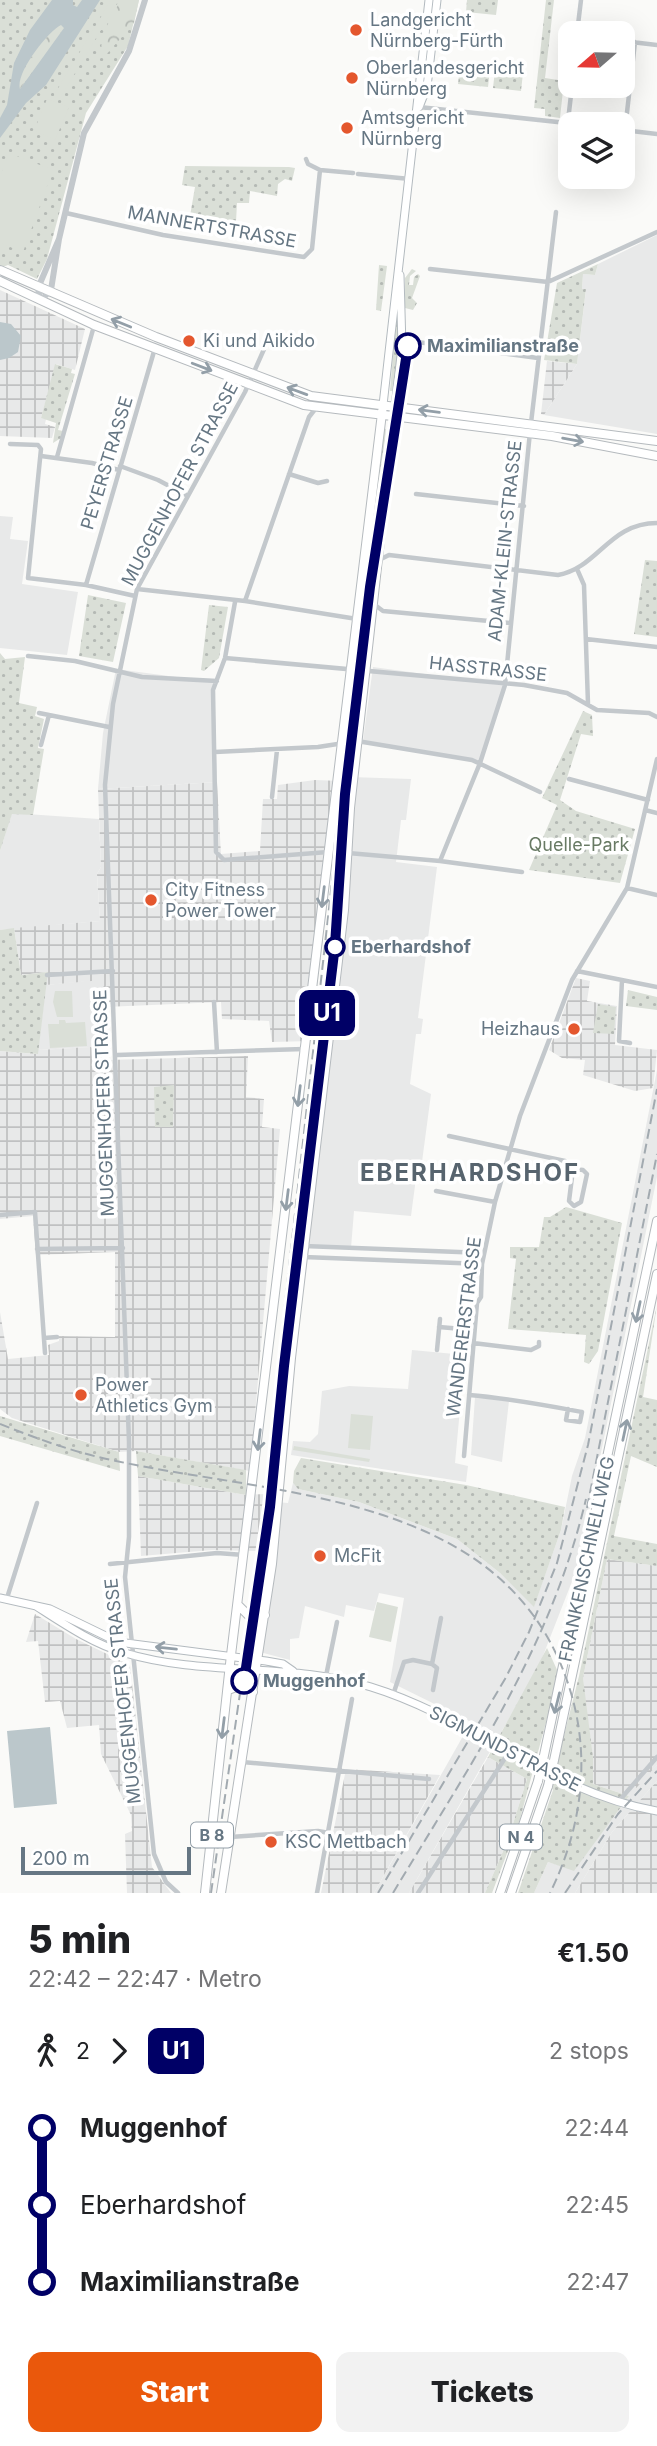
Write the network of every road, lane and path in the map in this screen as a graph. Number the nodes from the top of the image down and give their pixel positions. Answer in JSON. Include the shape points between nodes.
{"nodes":[{"id":1,"x":145,"y":0,"type":"edge"},
{"id":2,"x":429,"y":0,"type":"edge"},
{"id":3,"x":437,"y":0,"type":"edge"},
{"id":4,"x":581,"y":0,"type":"edge"},
{"id":5,"x":578,"y":21,"type":"edge"},
{"id":6,"x":635,"y":42,"type":"edge"},
{"id":7,"x":657,"y":45,"type":"edge"},
{"id":8,"x":419,"y":107,"type":"junction"},
{"id":9,"x":558,"y":122,"type":"edge"},
{"id":10,"x":635,"y":131,"type":"edge"},
{"id":11,"x":657,"y":134,"type":"edge"},
{"id":12,"x":306,"y":159,"type":"dead end"},
{"id":13,"x":320,"y":170,"type":"junction"},
{"id":14,"x":411,"y":179,"type":"junction"},
{"id":15,"x":556,"y":212,"type":"dead end"},
{"id":16,"x":66,"y":213,"type":"junction"},
{"id":17,"x":657,"y":232,"type":"edge"},
{"id":18,"x":59,"y":239,"type":"junction"},
{"id":19,"x":430,"y":269,"type":"dead end"},
{"id":20,"x":2,"y":271,"type":"edge"},
{"id":21,"x":400,"y":271,"type":"junction"},
{"id":22,"x":0,"y":281,"type":"edge"},
{"id":23,"x":548,"y":282,"type":"junction"},
{"id":24,"x":38,"y":288,"type":"junction"},
{"id":25,"x":50,"y":293,"type":"junction"},
{"id":26,"x":40,"y":301,"type":"junction"},
{"id":27,"x":94,"y":325,"type":"junction"},
{"id":28,"x":269,"y":338,"type":"dead end"},
{"id":29,"x":402,"y":340,"type":"junction"},
{"id":30,"x":155,"y":348,"type":"junction"},
{"id":31,"x":538,"y":358,"type":"junction"},
{"id":32,"x":253,"y":375,"type":"junction"},
{"id":33,"x":249,"y":384,"type":"junction"},
{"id":34,"x":383,"y":405,"type":"junction"},
{"id":35,"x":316,"y":407,"type":"junction"},
{"id":36,"x":395,"y":407,"type":"junction"},
{"id":37,"x":381,"y":416,"type":"junction"},
{"id":38,"x":393,"y":417,"type":"junction"},
{"id":39,"x":531,"y":424,"type":"junction"},
{"id":40,"x":530,"y":434,"type":"junction"},
{"id":41,"x":657,"y":441,"type":"edge"},
{"id":42,"x":10,"y":444,"type":"dead end"},
{"id":43,"x":41,"y":456,"type":"junction"},
{"id":44,"x":657,"y":456,"type":"edge"},
{"id":45,"x":57,"y":457,"type":"junction"},
{"id":46,"x":120,"y":468,"type":"junction"},
{"id":47,"x":289,"y":474,"type":"junction"},
{"id":48,"x":327,"y":481,"type":"dead end"},
{"id":49,"x":416,"y":494,"type":"dead end"},
{"id":50,"x":188,"y":496,"type":"junction"},
{"id":51,"x":524,"y":506,"type":"junction"},
{"id":52,"x":657,"y":523,"type":"edge"},
{"id":53,"x":376,"y":563,"type":"junction"},
{"id":54,"x":577,"y":569,"type":"junction"},
{"id":55,"x":517,"y":572,"type":"junction"},
{"id":56,"x":86,"y":585,"type":"junction"},
{"id":57,"x":137,"y":589,"type":"junction"},
{"id":58,"x":135,"y":596,"type":"junction"},
{"id":59,"x":245,"y":601,"type":"junction"},
{"id":60,"x":372,"y":601,"type":"junction"},
{"id":61,"x":235,"y":602,"type":"junction"},
{"id":62,"x":358,"y":620,"type":"junction"},
{"id":63,"x":511,"y":623,"type":"junction"},
{"id":64,"x":586,"y":639,"type":"junction"},
{"id":65,"x":657,"y":647,"type":"edge"},
{"id":66,"x":28,"y":656,"type":"dead end"},
{"id":67,"x":225,"y":658,"type":"junction"},
{"id":68,"x":352,"y":670,"type":"junction"},
{"id":69,"x":364,"y":671,"type":"junction"},
{"id":70,"x":118,"y":672,"type":"junction"},
{"id":71,"x":217,"y":681,"type":"junction"},
{"id":72,"x":505,"y":685,"type":"junction"},
{"id":73,"x":588,"y":704,"type":"junction"},
{"id":74,"x":39,"y":713,"type":"dead end"},
{"id":75,"x":49,"y":715,"type":"junction"},
{"id":76,"x":657,"y":717,"type":"edge"},
{"id":77,"x":109,"y":727,"type":"junction"},
{"id":78,"x":358,"y":741,"type":"junction"},
{"id":79,"x":340,"y":744,"type":"junction"},
{"id":80,"x":41,"y":746,"type":"dead end"},
{"id":81,"x":276,"y":750,"type":"junction"},
{"id":82,"x":215,"y":752,"type":"junction"},
{"id":83,"x":657,"y":759,"type":"edge"},
{"id":84,"x":480,"y":763,"type":"junction"},
{"id":85,"x":569,"y":779,"type":"dead end"},
{"id":86,"x":540,"y":792,"type":"dead end"},
{"id":87,"x":272,"y":797,"type":"dead end"},
{"id":88,"x":648,"y":800,"type":"junction"},
{"id":89,"x":645,"y":810,"type":"junction"},
{"id":90,"x":657,"y":813,"type":"edge"},
{"id":91,"x":328,"y":852,"type":"junction"},
{"id":92,"x":348,"y":853,"type":"junction"},
{"id":93,"x":440,"y":861,"type":"junction"},
{"id":94,"x":522,"y":872,"type":"dead end"},
{"id":95,"x":627,"y":888,"type":"junction"},
{"id":96,"x":657,"y":895,"type":"edge"},
{"id":97,"x":113,"y":971,"type":"junction"},
{"id":98,"x":577,"y":971,"type":"junction"},
{"id":99,"x":47,"y":975,"type":"dead end"},
{"id":100,"x":622,"y":979,"type":"junction"},
{"id":101,"x":657,"y":987,"type":"edge"},
{"id":102,"x":214,"y":1002,"type":"dead end"},
{"id":103,"x":630,"y":1043,"type":"dead end"},
{"id":104,"x":304,"y":1049,"type":"junction"},
{"id":105,"x":216,"y":1052,"type":"junction"},
{"id":106,"x":117,"y":1055,"type":"junction"},
{"id":107,"x":449,"y":1136,"type":"dead end"},
{"id":108,"x":509,"y":1150,"type":"junction"},
{"id":109,"x":573,"y":1169,"type":"junction"},
{"id":110,"x":436,"y":1191,"type":"dead end"},
{"id":111,"x":495,"y":1202,"type":"junction"},
{"id":112,"x":0,"y":1214,"type":"edge"},
{"id":113,"x":657,"y":1221,"type":"edge"},
{"id":114,"x":304,"y":1246,"type":"junction"},
{"id":115,"x":123,"y":1248,"type":"junction"},
{"id":116,"x":318,"y":1248,"type":"junction"},
{"id":117,"x":37,"y":1249,"type":"junction"},
{"id":118,"x":372,"y":1250,"type":"junction"},
{"id":119,"x":484,"y":1253,"type":"junction"},
{"id":120,"x":303,"y":1256,"type":"junction"},
{"id":121,"x":317,"y":1257,"type":"junction"},
{"id":122,"x":372,"y":1261,"type":"junction"},
{"id":123,"x":482,"y":1264,"type":"junction"},
{"id":124,"x":657,"y":1274,"type":"edge"},
{"id":125,"x":440,"y":1319,"type":"dead end"},
{"id":126,"x":439,"y":1327,"type":"junction"},
{"id":127,"x":474,"y":1330,"type":"junction"},
{"id":128,"x":57,"y":1337,"type":"dead end"},
{"id":129,"x":44,"y":1338,"type":"junction"},
{"id":130,"x":539,"y":1342,"type":"dead end"},
{"id":131,"x":473,"y":1343,"type":"junction"},
{"id":132,"x":437,"y":1350,"type":"dead end"},
{"id":133,"x":45,"y":1353,"type":"dead end"},
{"id":134,"x":469,"y":1395,"type":"junction"},
{"id":135,"x":568,"y":1409,"type":"dead end"},
{"id":136,"x":464,"y":1456,"type":"dead end"},
{"id":137,"x":37,"y":1503,"type":"dead end"},
{"id":138,"x":244,"y":1555,"type":"junction"},
{"id":139,"x":126,"y":1561,"type":"junction"},
{"id":140,"x":110,"y":1564,"type":"dead end"},
{"id":141,"x":3,"y":1598,"type":"edge"},
{"id":142,"x":238,"y":1605,"type":"junction"},
{"id":143,"x":36,"y":1606,"type":"junction"},
{"id":144,"x":265,"y":1615,"type":"junction"},
{"id":145,"x":442,"y":1618,"type":"dead end"},
{"id":146,"x":337,"y":1622,"type":"dead end"},
{"id":147,"x":132,"y":1644,"type":"junction"},
{"id":148,"x":231,"y":1655,"type":"junction"},
{"id":149,"x":133,"y":1656,"type":"junction"},
{"id":150,"x":258,"y":1660,"type":"junction"},
{"id":151,"x":432,"y":1664,"type":"junction"},
{"id":152,"x":230,"y":1668,"type":"junction"},
{"id":153,"x":256,"y":1671,"type":"junction"},
{"id":154,"x":294,"y":1671,"type":"junction"},
{"id":155,"x":327,"y":1676,"type":"junction"},
{"id":156,"x":228,"y":1690,"type":"junction"},
{"id":157,"x":433,"y":1690,"type":"dead end"},
{"id":158,"x":253,"y":1692,"type":"junction"},
{"id":159,"x":393,"y":1695,"type":"junction"},
{"id":160,"x":352,"y":1699,"type":"dead end"},
{"id":161,"x":509,"y":1752,"type":"junction"},
{"id":162,"x":657,"y":1757,"type":"edge"},
{"id":163,"x":241,"y":1762,"type":"junction"},
{"id":164,"x":341,"y":1769,"type":"junction"},
{"id":165,"x":429,"y":1779,"type":"dead end"},
{"id":166,"x":618,"y":1802,"type":"junction"},
{"id":167,"x":657,"y":1811,"type":"edge"},
{"id":168,"x":329,"y":1833,"type":"junction"},
{"id":169,"x":229,"y":1837,"type":"junction"},
{"id":170,"x":207,"y":1878,"type":"junction"},
{"id":171,"x":223,"y":1882,"type":"junction"},
{"id":172,"x":178,"y":1893,"type":"edge"},
{"id":173,"x":205,"y":1893,"type":"edge"},
{"id":174,"x":221,"y":1893,"type":"edge"},
{"id":175,"x":317,"y":1893,"type":"edge"},
{"id":176,"x":418,"y":1893,"type":"edge"},
{"id":177,"x":500,"y":1893,"type":"edge"},
{"id":178,"x":511,"y":1893,"type":"edge"}],
"edges":[{"from":1,"to":16,"type":"street","via":[[129,51],[84,133]]},
{"from":2,"to":8,"type":"main road"},
{"from":3,"to":8,"type":"main road","via":[[426,92]]},
{"from":4,"to":5,"type":"street"},
{"from":6,"to":7,"type":"street"},
{"from":8,"to":9,"type":"street"},
{"from":8,"to":14,"type":"main road"},
{"from":10,"to":11,"type":"street"},
{"from":12,"to":13,"type":"street"},
{"from":13,"to":14,"type":"street"},
{"from":13,"to":16,"type":"street","name":"MANNERTSTRASSE","via":[[312,249],[304,257],[163,235]]},
{"from":14,"to":21,"type":"main road"},
{"from":15,"to":23,"type":"street","name":"ADAM-KLEIN-STRASSE"},
{"from":16,"to":18,"type":"street"},
{"from":17,"to":23,"type":"street"},
{"from":18,"to":24,"type":"street"},
{"from":18,"to":25,"type":"street"},
{"from":19,"to":23,"type":"street"},
{"from":20,"to":24,"type":"main road"},
{"from":21,"to":29,"type":"main road"},
{"from":21,"to":34,"type":"main road"},
{"from":22,"to":26,"type":"main road"},
{"from":23,"to":31,"type":"street","name":"ADAM-KLEIN-STRASSE"},
{"from":24,"to":25,"type":"main road"},
{"from":24,"to":26,"type":"street"},
{"from":25,"to":26,"type":"street"},
{"from":32,"to":25,"type":"main road","one_way":true},
{"from":26,"to":27,"type":"main road"},
{"from":27,"to":30,"type":"main road"},
{"from":27,"to":45,"type":"street"},
{"from":28,"to":32,"type":"street","name":"MUGGENHOFER STRASSE"},
{"from":29,"to":31,"type":"street"},
{"from":29,"to":36,"type":"main road"},
{"from":30,"to":33,"type":"main road","one_way":true},
{"from":30,"to":46,"type":"street","name":"PEYERSTRASSE"},
{"from":31,"to":39,"type":"street","name":"ADAM-KLEIN-STRASSE"},
{"from":32,"to":33,"type":"street","name":"MUGGENHOFER STRASSE"},
{"from":34,"to":32,"type":"main road","one_way":true,"via":[[316,397]]},
{"from":33,"to":35,"type":"main road"},
{"from":33,"to":50,"type":"street","name":"MUGGENHOFER STRASSE"},
{"from":34,"to":36,"type":"main road"},
{"from":34,"to":37,"type":"main road"},
{"from":35,"to":37,"type":"main road"},
{"from":35,"to":47,"type":"street"},
{"from":36,"to":38,"type":"main road"},
{"from":39,"to":36,"type":"main road","one_way":true},
{"from":37,"to":38,"type":"main road"},
{"from":37,"to":62,"type":"main road","number":"B 8"},
{"from":38,"to":40,"type":"main road"},
{"from":38,"to":53,"type":"main road","number":"B 8"},
{"from":39,"to":40,"type":"street","name":"ADAM-KLEIN-STRASSE"},
{"from":39,"to":41,"type":"main road"},
{"from":40,"to":44,"type":"main road","one_way":true},
{"from":40,"to":51,"type":"street","name":"ADAM-KLEIN-STRASSE"},
{"from":42,"to":43,"type":"street","via":[[40,447]]},
{"from":43,"to":45,"type":"street"},
{"from":43,"to":56,"type":"street","via":[[28,578]]},
{"from":45,"to":46,"type":"street"},
{"from":46,"to":50,"type":"street"},
{"from":46,"to":56,"type":"street","name":"PEYERSTRASSE"},
{"from":47,"to":48,"type":"street","via":[[318,483]]},
{"from":47,"to":59,"type":"street"},
{"from":49,"to":51,"type":"street"},
{"from":50,"to":57,"type":"street","name":"MUGGENHOFER STRASSE"},
{"from":51,"to":55,"type":"street","name":"ADAM-KLEIN-STRASSE"},
{"from":52,"to":54,"type":"street","via":[[628,528]]},
{"from":53,"to":55,"type":"street","via":[[389,555]]},
{"from":53,"to":60,"type":"main road","number":"B 8"},
{"from":54,"to":55,"type":"street","via":[[558,575]]},
{"from":54,"to":64,"type":"street","via":[[584,584]]},
{"from":55,"to":63,"type":"street","name":"ADAM-KLEIN-STRASSE"},
{"from":56,"to":58,"type":"street"},
{"from":57,"to":58,"type":"street","name":"MUGGENHOFER STRASSE"},
{"from":57,"to":61,"type":"street"},
{"from":58,"to":70,"type":"street","name":"MUGGENHOFER STRASSE"},
{"from":59,"to":61,"type":"street"},
{"from":59,"to":62,"type":"street"},
{"from":60,"to":63,"type":"street","via":[[383,611]]},
{"from":60,"to":69,"type":"main road","number":"B 8"},
{"from":61,"to":67,"type":"street"},
{"from":62,"to":68,"type":"main road","number":"B 8"},
{"from":63,"to":72,"type":"street","name":"ADAM-KLEIN-STRASSE"},
{"from":64,"to":65,"type":"street"},
{"from":64,"to":73,"type":"street"},
{"from":66,"to":70,"type":"street"},
{"from":67,"to":68,"type":"street","name":"HASSTRASSE"},
{"from":67,"to":71,"type":"street"},
{"from":68,"to":69,"type":"street","name":"HASSTRASSE"},
{"from":68,"to":79,"type":"main road","number":"B 8"},
{"from":69,"to":72,"type":"street","name":"HASSTRASSE"},
{"from":69,"to":78,"type":"main road","number":"B 8"},
{"from":70,"to":71,"type":"street"},
{"from":70,"to":77,"type":"street","name":"MUGGENHOFER STRASSE"},
{"from":71,"to":82,"type":"street"},
{"from":72,"to":73,"type":"street","name":"HASSTRASSE","via":[[567,693]]},
{"from":72,"to":84,"type":"street","name":"ADAM-KLEIN-STRASSE"},
{"from":73,"to":76,"type":"street","name":"HASSTRASSE","via":[[597,710]]},
{"from":74,"to":75,"type":"street"},
{"from":75,"to":77,"type":"street"},
{"from":75,"to":80,"type":"street"},
{"from":77,"to":97,"type":"street","name":"MUGGENHOFER STRASSE","via":[[105,791]]},
{"from":78,"to":79,"type":"street"},
{"from":78,"to":84,"type":"street"},
{"from":78,"to":92,"type":"main road","number":"B 8"},
{"from":79,"to":81,"type":"street"},
{"from":79,"to":91,"type":"main road","number":"B 8"},
{"from":81,"to":82,"type":"street"},
{"from":81,"to":87,"type":"street"},
{"from":82,"to":91,"type":"street","via":[[218,857]]},
{"from":83,"to":88,"type":"street","name":"WANDERERSTRASSE"},
{"from":84,"to":86,"type":"street"},
{"from":84,"to":93,"type":"street","name":"ADAM-KLEIN-STRASSE"},
{"from":85,"to":88,"type":"street"},
{"from":88,"to":89,"type":"street","name":"WANDERERSTRASSE"},
{"from":89,"to":90,"type":"street"},
{"from":89,"to":95,"type":"street","name":"WANDERERSTRASSE"},
{"from":91,"to":104,"type":"main road","number":"B 8","one_way":true},
{"from":92,"to":93,"type":"street"},
{"from":92,"to":114,"type":"main road","number":"B 8"},
{"from":93,"to":94,"type":"street"},
{"from":95,"to":96,"type":"street"},
{"from":95,"to":98,"type":"street","name":"WANDERERSTRASSE"},
{"from":97,"to":99,"type":"street"},
{"from":97,"to":106,"type":"street","name":"MUGGENHOFER STRASSE"},
{"from":98,"to":100,"type":"street"},
{"from":98,"to":108,"type":"street","name":"WANDERERSTRASSE"},
{"from":100,"to":101,"type":"street"},
{"from":100,"to":103,"type":"street","via":[[619,1041]]},
{"from":102,"to":105,"type":"street"},
{"from":104,"to":105,"type":"street"},
{"from":104,"to":138,"type":"main road","number":"B 8","one_way":true},
{"from":105,"to":106,"type":"street"},
{"from":106,"to":115,"type":"street","name":"MUGGENHOFER STRASSE"},
{"from":107,"to":108,"type":"street"},
{"from":108,"to":109,"type":"street","via":[[565,1161]]},
{"from":108,"to":111,"type":"street","name":"WANDERERSTRASSE"},
{"from":109,"to":109,"type":"street","via":[[569,1202],[574,1206],[581,1202],[587,1174]]},
{"from":110,"to":111,"type":"street"},
{"from":111,"to":119,"type":"street","name":"WANDERERSTRASSE"},
{"from":112,"to":117,"type":"street","via":[[35,1212]]},
{"from":113,"to":177,"type":"main road","name":"FRANKENSCHNELLWEG","number":"N 4","one_way":true,"bridge":true,"via":[[543,1760]]},
{"from":114,"to":116,"type":"street"},
{"from":114,"to":120,"type":"main road","number":"B 8"},
{"from":115,"to":117,"type":"street"},
{"from":115,"to":139,"type":"street","name":"MUGGENHOFER STRASSE","via":[[130,1537]]},
{"from":116,"to":118,"type":"street"},
{"from":116,"to":121,"type":"street"},
{"from":117,"to":129,"type":"street"},
{"from":118,"to":119,"type":"street"},
{"from":118,"to":122,"type":"street"},
{"from":119,"to":123,"type":"street","name":"WANDERERSTRASSE"},
{"from":120,"to":121,"type":"street"},
{"from":120,"to":144,"type":"main road","number":"B 8"},
{"from":121,"to":122,"type":"street"},
{"from":122,"to":123,"type":"street"},
{"from":123,"to":127,"type":"street","name":"WANDERERSTRASSE"},
{"from":178,"to":124,"type":"main road","name":"FRANKENSCHNELLWEG","one_way":true,"bridge":true,"via":[[553,1765]]},
{"from":125,"to":126,"type":"street"},
{"from":126,"to":127,"type":"street"},
{"from":126,"to":132,"type":"street"},
{"from":127,"to":131,"type":"street","name":"WANDERERSTRASSE"},
{"from":128,"to":129,"type":"street"},
{"from":129,"to":133,"type":"street"},
{"from":130,"to":131,"type":"street","via":[[531,1350]]},
{"from":131,"to":134,"type":"street","name":"WANDERERSTRASSE"},
{"from":134,"to":135,"type":"street"},
{"from":134,"to":136,"type":"street","name":"WANDERERSTRASSE"},
{"from":137,"to":141,"type":"street"},
{"from":138,"to":139,"type":"street"},
{"from":138,"to":142,"type":"main road","number":"B 8"},
{"from":139,"to":140,"type":"street"},
{"from":139,"to":147,"type":"street","name":"MUGGENHOFER STRASSE"},
{"from":141,"to":143,"type":"main road"},
{"from":142,"to":144,"type":"main road","via":[[250,1617]]},
{"from":142,"to":148,"type":"main road","number":"B 8"},
{"from":143,"to":147,"type":"main road","name":"SIGMUNDSTRASSE"},
{"from":143,"to":149,"type":"main road","name":"SIGMUNDSTRASSE","via":[[91,1640]]},
{"from":144,"to":150,"type":"main road","number":"B 8"},
{"from":145,"to":151,"type":"street","name":"SIGMUNDSTRASSE"},
{"from":146,"to":155,"type":"street"},
{"from":148,"to":147,"type":"main road","name":"SIGMUNDSTRASSE","one_way":true},
{"from":147,"to":149,"type":"street","name":"MUGGENHOFER STRASSE"},
{"from":148,"to":150,"type":"main road","name":"SIGMUNDSTRASSE"},
{"from":148,"to":152,"type":"main road","number":"B 8"},
{"from":149,"to":152,"type":"main road","name":"SIGMUNDSTRASSE"},
{"from":149,"to":172,"type":"street","name":"MUGGENHOFER STRASSE","via":[[154,1854],[166,1882]]},
{"from":150,"to":153,"type":"main road","number":"B 8"},
{"from":150,"to":154,"type":"main road","name":"SIGMUNDSTRASSE"},
{"from":151,"to":157,"type":"street","name":"SIGMUNDSTRASSE","via":[[437,1668]]},
{"from":151,"to":159,"type":"street","via":[[404,1662]]},
{"from":152,"to":153,"type":"main road","name":"SIGMUNDSTRASSE"},
{"from":152,"to":156,"type":"main road","number":"B 8"},
{"from":153,"to":154,"type":"main road","name":"SIGMUNDSTRASSE"},
{"from":153,"to":158,"type":"main road","number":"B 8"},
{"from":154,"to":155,"type":"main road","name":"SIGMUNDSTRASSE"},
{"from":155,"to":159,"type":"main road","name":"SIGMUNDSTRASSE"},
{"from":156,"to":158,"type":"main road","via":[[242,1685]]},
{"from":156,"to":170,"type":"main road","number":"B 8","one_way":true},
{"from":158,"to":163,"type":"main road","number":"B 8"},
{"from":159,"to":161,"type":"main road","name":"SIGMUNDSTRASSE","via":[[443,1715]]},
{"from":160,"to":164,"type":"street"},
{"from":161,"to":166,"type":"main road","name":"SIGMUNDSTRASSE","via":[[564,1782]]},
{"from":161,"to":176,"type":"street"},
{"from":162,"to":166,"type":"street"},
{"from":163,"to":164,"type":"street"},
{"from":163,"to":169,"type":"main road","number":"B 8"},
{"from":164,"to":165,"type":"street"},
{"from":164,"to":168,"type":"street"},
{"from":166,"to":167,"type":"main road","name":"SIGMUNDSTRASSE"},
{"from":168,"to":169,"type":"street"},
{"from":168,"to":175,"type":"street"},
{"from":169,"to":171,"type":"main road","number":"B 8"},
{"from":170,"to":171,"type":"main road","via":[[214,1884]]},
{"from":170,"to":173,"type":"main road","number":"B 8"},
{"from":171,"to":174,"type":"main road","number":"B 8"}]}
